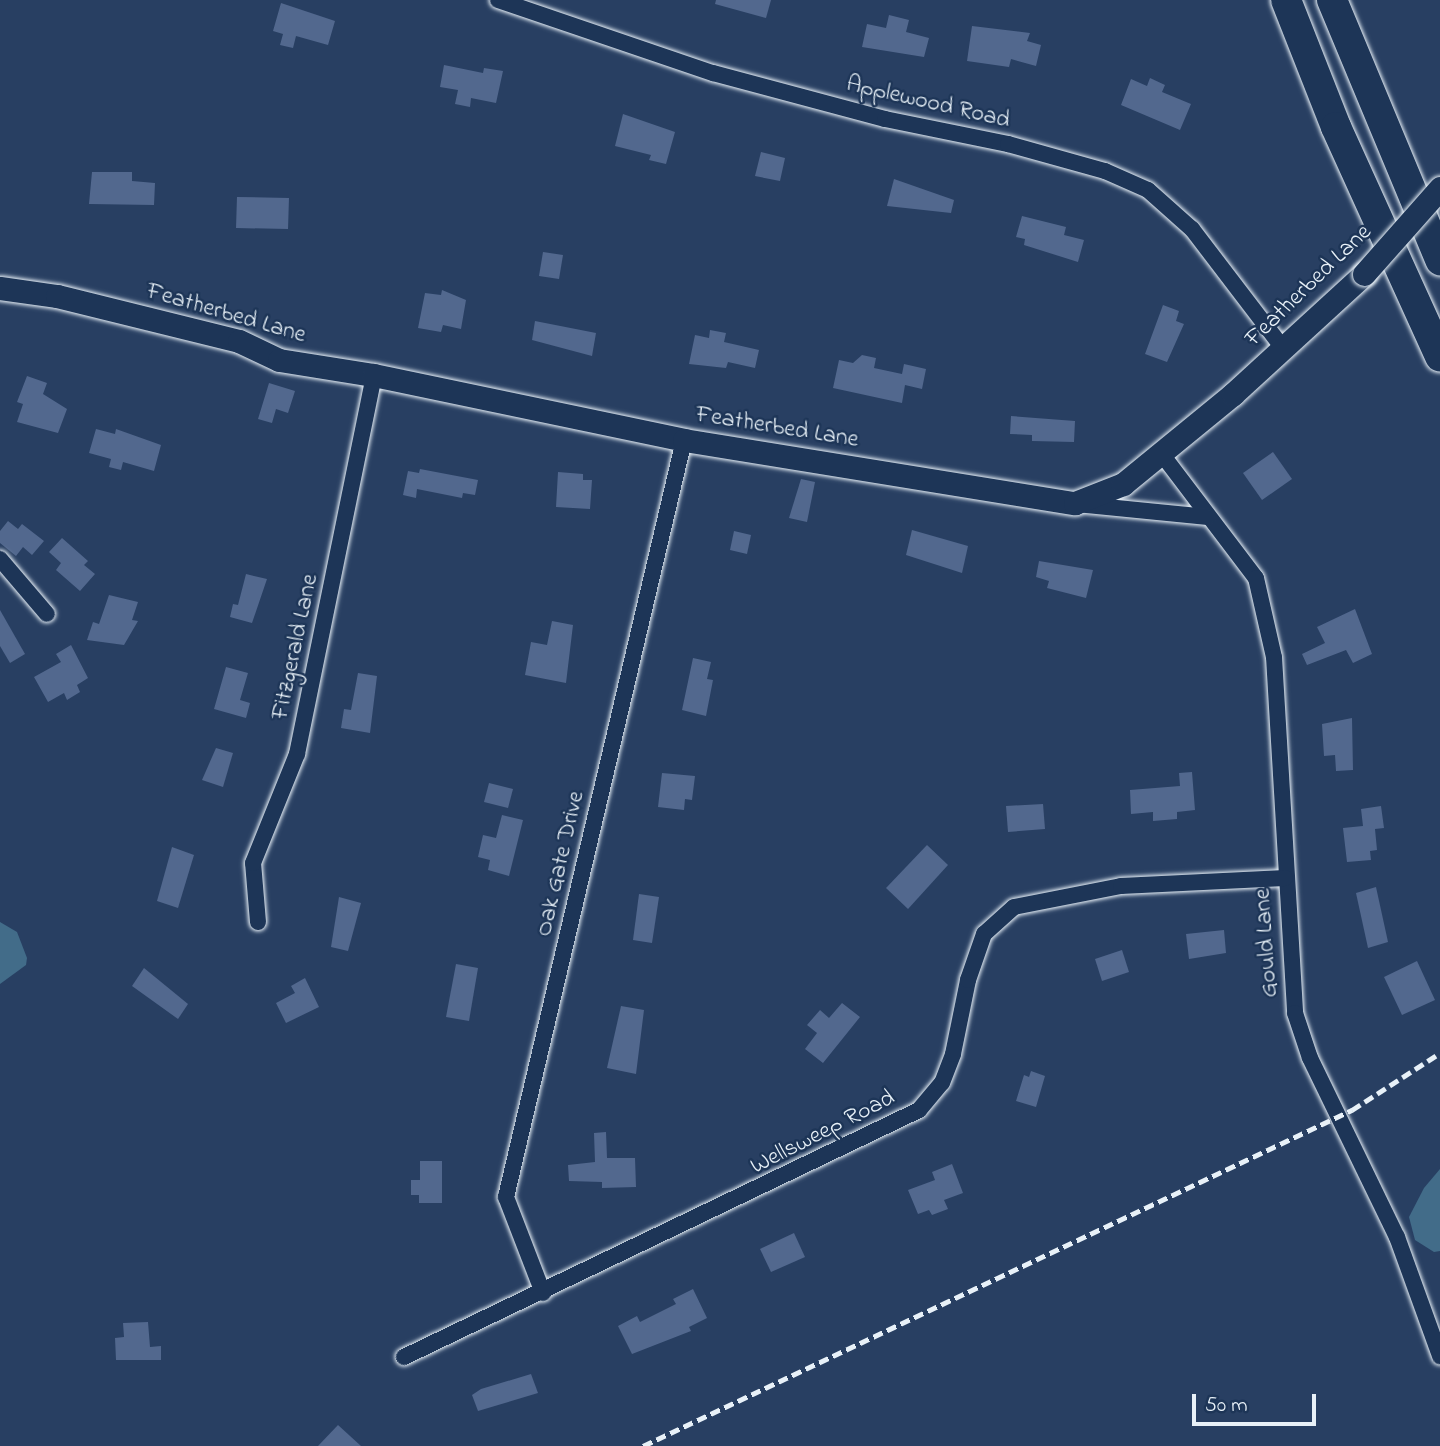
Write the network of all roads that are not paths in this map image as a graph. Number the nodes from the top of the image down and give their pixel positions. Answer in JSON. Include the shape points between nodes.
{"nodes":[{"id":1,"x":498,"y":0,"type":"edge"},
{"id":2,"x":1286,"y":0,"type":"edge"},
{"id":3,"x":1332,"y":0,"type":"edge"},
{"id":4,"x":1440,"y":188,"type":"edge"},
{"id":5,"x":1440,"y":260,"type":"edge"},
{"id":6,"x":0,"y":288,"type":"edge"},
{"id":7,"x":1283,"y":348,"type":"junction"},
{"id":8,"x":1440,"y":356,"type":"edge"},
{"id":9,"x":374,"y":375,"type":"junction"},
{"id":10,"x":684,"y":440,"type":"junction"},
{"id":11,"x":1161,"y":453,"type":"junction"},
{"id":12,"x":1075,"y":503,"type":"junction"},
{"id":13,"x":1207,"y":517,"type":"junction"},
{"id":14,"x":0,"y":559,"type":"edge"},
{"id":15,"x":47,"y":614,"type":"dead end"},
{"id":16,"x":1285,"y":878,"type":"junction"},
{"id":17,"x":258,"y":922,"type":"dead end"},
{"id":18,"x":543,"y":1293,"type":"junction"},
{"id":19,"x":1440,"y":1356,"type":"edge"},
{"id":20,"x":404,"y":1357,"type":"dead end"}],
"edges":[{"from":1,"to":7,"type":"street","name":"Applewood Road","via":[[713,73],[885,119],[1008,144],[1127,180],[1148,190],[1192,229]]},
{"from":2,"to":8,"type":"highway","via":[[1336,127]]},
{"from":3,"to":5,"type":"highway"},
{"from":4,"to":7,"type":"street","name":"Featherbed Lane","bridge":true,"via":[[1364,274]]},
{"from":6,"to":9,"type":"street","name":"Featherbed Lane","via":[[57,296],[239,341],[279,360]]},
{"from":7,"to":11,"type":"street","name":"Featherbed Lane"},
{"from":9,"to":10,"type":"street","name":"Featherbed Lane"},
{"from":9,"to":17,"type":"street","name":"Fitzgerald Lane","via":[[297,754],[253,863]]},
{"from":10,"to":12,"type":"street","name":"Featherbed Lane"},
{"from":10,"to":18,"type":"street","name":"Oak Gate Drive","via":[[506,1197]]},
{"from":11,"to":12,"type":"street","name":"Featherbed Lane","via":[[1123,484]]},
{"from":11,"to":13,"type":"street","name":"Gould Lane"},
{"from":12,"to":13,"type":"street"},
{"from":13,"to":16,"type":"street","name":"Gould Lane","via":[[1256,578],[1264,605],[1274,657]]},
{"from":14,"to":15,"type":"street"},
{"from":16,"to":18,"type":"street","name":"Wellsweep Road","via":[[1121,886],[1014,907],[984,934],[968,980],[953,1054],[942,1083],[919,1111]]},
{"from":16,"to":19,"type":"street","name":"Gould Lane","via":[[1295,1013],[1310,1058],[1397,1237]]},
{"from":18,"to":20,"type":"street","name":"Wellsweep Road"}]}
